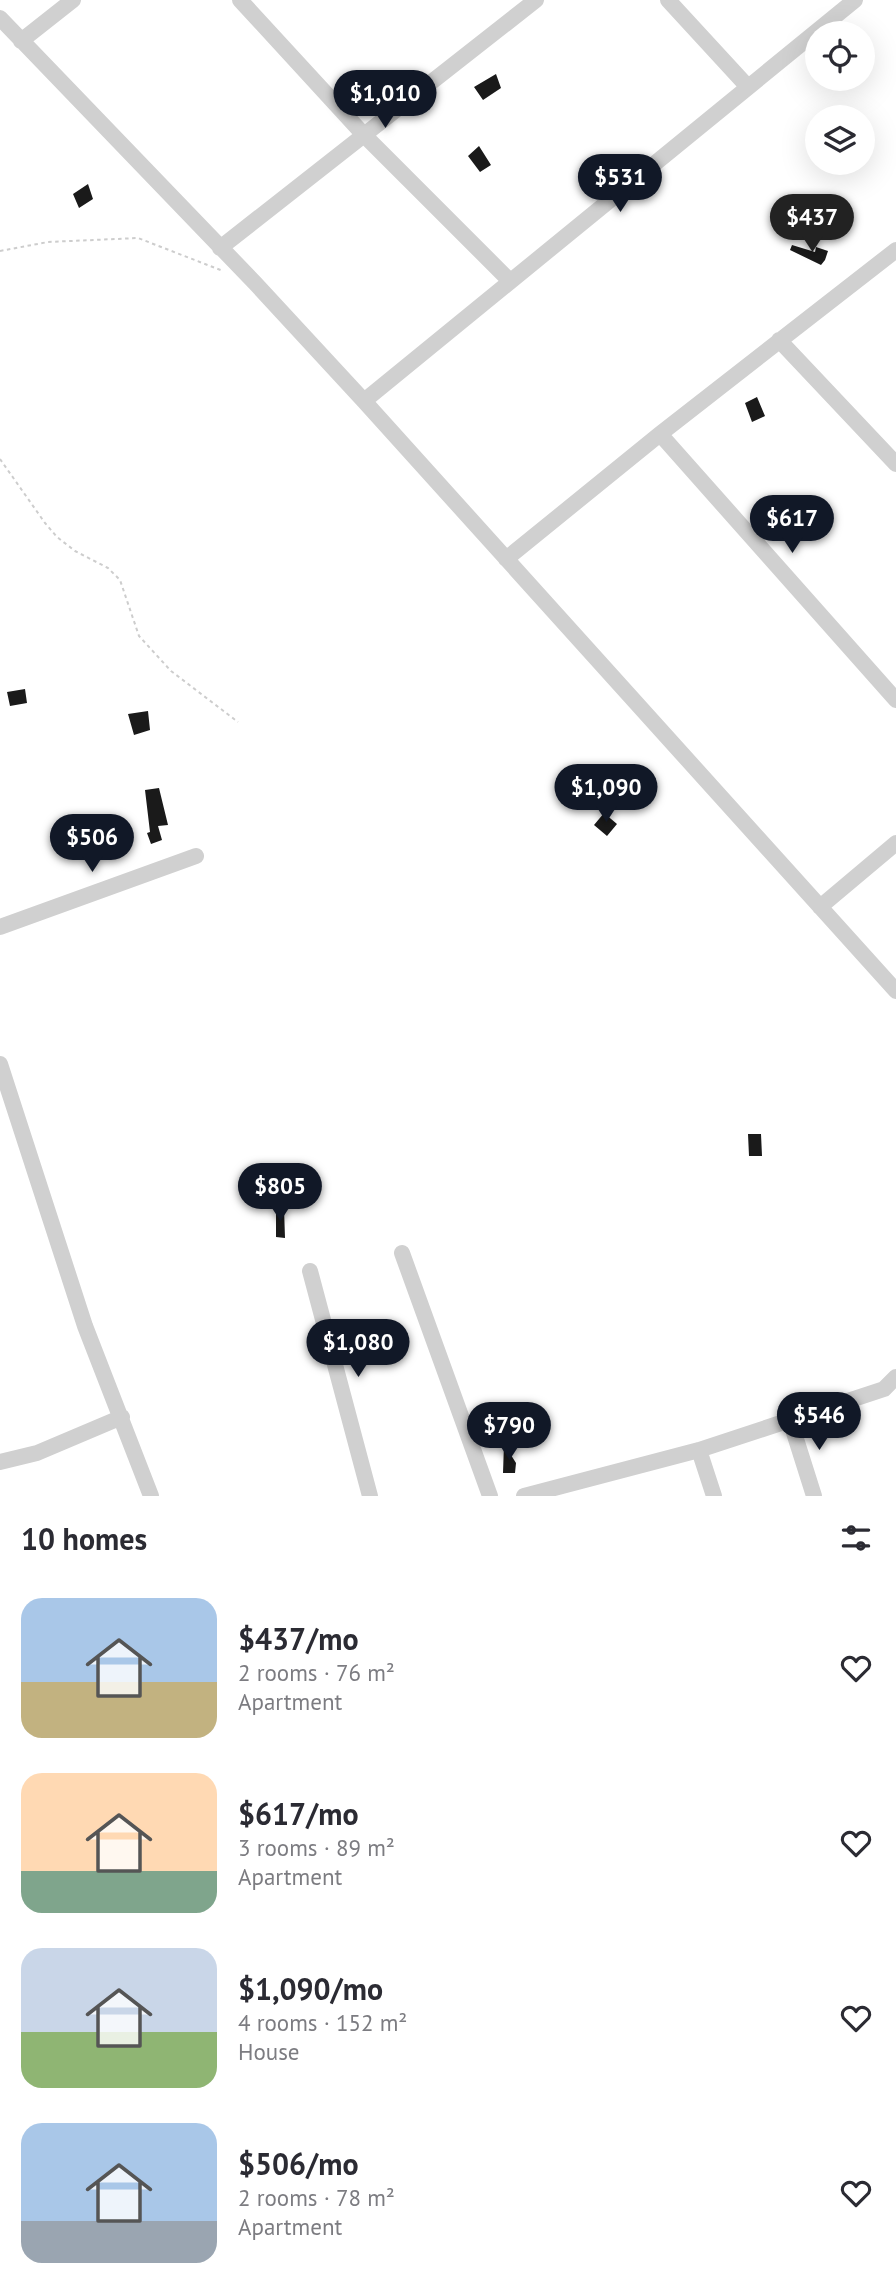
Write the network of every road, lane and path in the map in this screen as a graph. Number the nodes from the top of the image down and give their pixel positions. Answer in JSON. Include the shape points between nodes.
{"nodes":[{"id":1,"x":73,"y":0,"type":"edge"},
{"id":2,"x":240,"y":0,"type":"edge"},
{"id":3,"x":536,"y":0,"type":"edge"},
{"id":4,"x":668,"y":0,"type":"edge"},
{"id":5,"x":855,"y":0,"type":"edge"},
{"id":6,"x":0,"y":18,"type":"edge"},
{"id":7,"x":21,"y":41,"type":"junction"},
{"id":8,"x":748,"y":87,"type":"junction"},
{"id":9,"x":364,"y":135,"type":"junction"},
{"id":10,"x":220,"y":248,"type":"junction"},
{"id":11,"x":896,"y":250,"type":"edge"},
{"id":12,"x":0,"y":251,"type":"edge"},
{"id":13,"x":229,"y":273,"type":"dead end"},
{"id":14,"x":510,"y":281,"type":"junction"},
{"id":15,"x":779,"y":340,"type":"junction"},
{"id":16,"x":364,"y":401,"type":"junction"},
{"id":17,"x":660,"y":434,"type":"junction"},
{"id":18,"x":0,"y":458,"type":"edge"},
{"id":19,"x":896,"y":464,"type":"edge"},
{"id":20,"x":506,"y":559,"type":"junction"},
{"id":21,"x":896,"y":700,"type":"edge"},
{"id":22,"x":238,"y":722,"type":"dead end"},
{"id":23,"x":896,"y":843,"type":"edge"},
{"id":24,"x":196,"y":856,"type":"dead end"},
{"id":25,"x":820,"y":907,"type":"junction"},
{"id":26,"x":0,"y":927,"type":"edge"},
{"id":27,"x":896,"y":991,"type":"edge"},
{"id":28,"x":0,"y":1064,"type":"edge"},
{"id":29,"x":402,"y":1253,"type":"dead end"},
{"id":30,"x":310,"y":1271,"type":"dead end"},
{"id":31,"x":896,"y":1377,"type":"edge"},
{"id":32,"x":122,"y":1417,"type":"junction"},
{"id":33,"x":790,"y":1420,"type":"junction"},
{"id":34,"x":699,"y":1450,"type":"junction"},
{"id":35,"x":0,"y":1462,"type":"edge"},
{"id":36,"x":590,"y":1488,"type":"edge"},
{"id":37,"x":151,"y":1496,"type":"edge"},
{"id":38,"x":370,"y":1496,"type":"edge"},
{"id":39,"x":490,"y":1496,"type":"edge"},
{"id":40,"x":524,"y":1496,"type":"edge"},
{"id":41,"x":714,"y":1496,"type":"edge"},
{"id":42,"x":814,"y":1496,"type":"edge"}],
"edges":[{"from":1,"to":7,"type":"street"},
{"from":2,"to":9,"type":"street"},
{"from":3,"to":9,"type":"street"},
{"from":4,"to":8,"type":"street"},
{"from":5,"to":8,"type":"street"},
{"from":6,"to":7,"type":"street"},
{"from":7,"to":10,"type":"street"},
{"from":8,"to":14,"type":"street"},
{"from":9,"to":10,"type":"street"},
{"from":9,"to":14,"type":"street"},
{"from":10,"to":16,"type":"street"},
{"from":11,"to":15,"type":"street"},
{"from":12,"to":13,"type":"path","via":[[48,242],[138,238]]},
{"from":14,"to":16,"type":"street"},
{"from":15,"to":17,"type":"street"},
{"from":15,"to":19,"type":"street"},
{"from":16,"to":20,"type":"street"},
{"from":17,"to":20,"type":"street"},
{"from":17,"to":21,"type":"street"},
{"from":18,"to":22,"type":"path","via":[[57,537],[120,580],[139,636],[171,671]]},
{"from":20,"to":25,"type":"street"},
{"from":23,"to":25,"type":"street"},
{"from":24,"to":26,"type":"street"},
{"from":25,"to":27,"type":"street"},
{"from":28,"to":32,"type":"street","via":[[85,1326]]},
{"from":29,"to":39,"type":"street"},
{"from":30,"to":38,"type":"street"},
{"from":31,"to":33,"type":"street","via":[[884,1389]]},
{"from":32,"to":35,"type":"street","via":[[37,1453]]},
{"from":32,"to":37,"type":"street"},
{"from":33,"to":34,"type":"street"},
{"from":33,"to":42,"type":"street"},
{"from":34,"to":36,"type":"street"},
{"from":34,"to":41,"type":"street"},
{"from":36,"to":40,"type":"street"}]}
